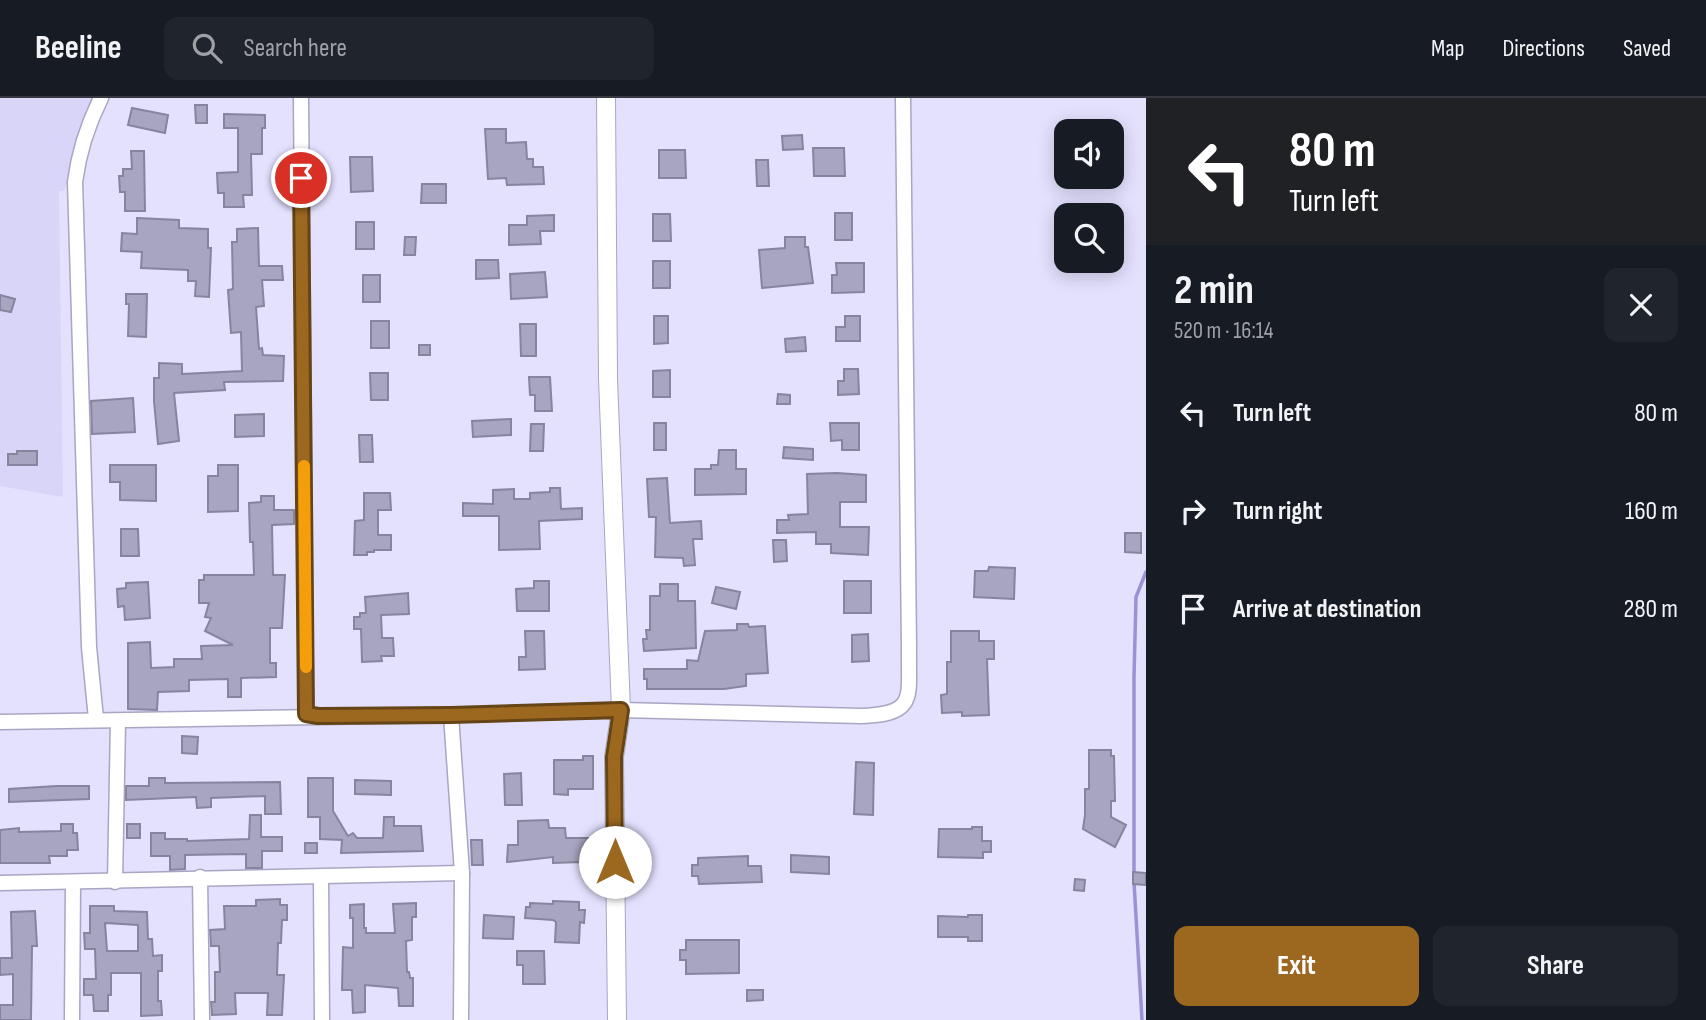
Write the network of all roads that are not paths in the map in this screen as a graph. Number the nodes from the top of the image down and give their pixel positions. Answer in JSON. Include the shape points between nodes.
{"nodes":[{"id":1,"x":101,"y":98,"type":"edge"},
{"id":2,"x":300,"y":98,"type":"edge"},
{"id":3,"x":606,"y":98,"type":"edge"},
{"id":4,"x":903,"y":98,"type":"edge"},
{"id":5,"x":621,"y":710,"type":"junction"},
{"id":6,"x":451,"y":715,"type":"junction"},
{"id":7,"x":318,"y":716,"type":"junction"},
{"id":8,"x":96,"y":719,"type":"junction"},
{"id":9,"x":118,"y":721,"type":"junction"},
{"id":10,"x":0,"y":722,"type":"edge"},
{"id":11,"x":461,"y":873,"type":"junction"},
{"id":12,"x":200,"y":877,"type":"junction"},
{"id":13,"x":321,"y":877,"type":"junction"},
{"id":14,"x":73,"y":882,"type":"junction"},
{"id":15,"x":115,"y":882,"type":"junction"},
{"id":16,"x":0,"y":883,"type":"edge"},
{"id":17,"x":72,"y":1020,"type":"edge"},
{"id":18,"x":202,"y":1020,"type":"edge"},
{"id":19,"x":322,"y":1020,"type":"edge"},
{"id":20,"x":461,"y":1020,"type":"edge"},
{"id":21,"x":617,"y":1020,"type":"edge"}],
"edges":[{"from":1,"to":8,"type":"street","via":[[86,128],[75,182],[89,647]]},
{"from":2,"to":7,"type":"street","via":[[306,714]]},
{"from":3,"to":5,"type":"street","via":[[608,379]]},
{"from":4,"to":5,"type":"street","via":[[907,700],[888,715],[861,716]]},
{"from":5,"to":6,"type":"street"},
{"from":5,"to":21,"type":"street","via":[[614,757]]},
{"from":6,"to":7,"type":"street"},
{"from":6,"to":11,"type":"street"},
{"from":7,"to":9,"type":"street"},
{"from":8,"to":9,"type":"street"},
{"from":8,"to":10,"type":"street"},
{"from":9,"to":15,"type":"street"},
{"from":11,"to":13,"type":"street"},
{"from":11,"to":20,"type":"street"},
{"from":12,"to":13,"type":"street"},
{"from":12,"to":15,"type":"street"},
{"from":12,"to":18,"type":"street"},
{"from":13,"to":19,"type":"street"},
{"from":14,"to":15,"type":"street"},
{"from":14,"to":16,"type":"street"},
{"from":14,"to":17,"type":"street"}]}
